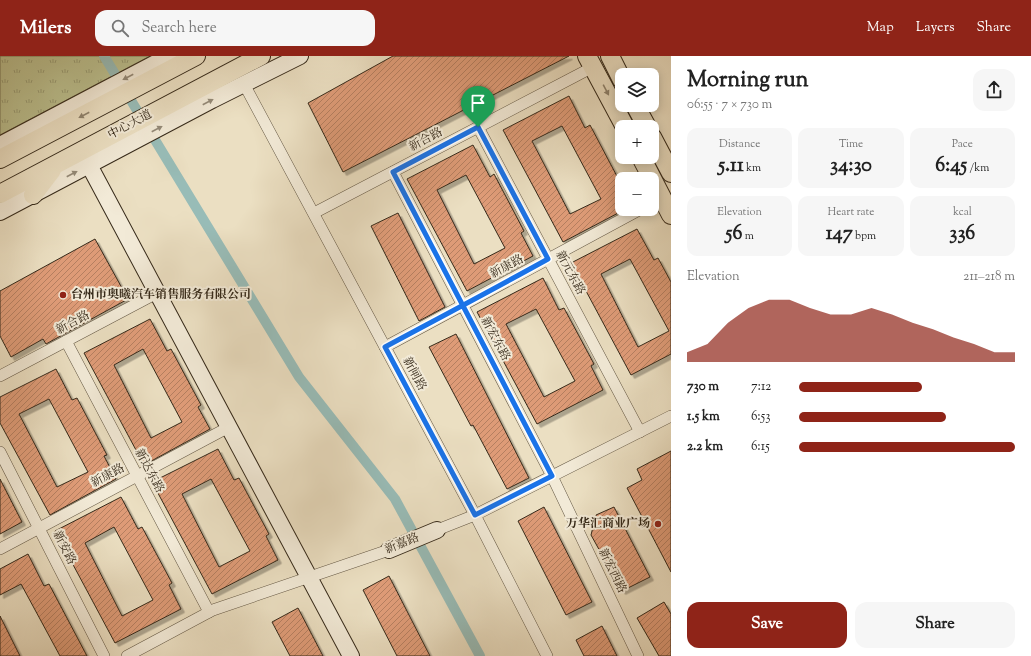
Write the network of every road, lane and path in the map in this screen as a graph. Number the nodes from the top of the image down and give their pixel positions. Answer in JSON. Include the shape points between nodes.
{"nodes":[{"id":1,"x":169,"y":56,"type":"edge"},
{"id":2,"x":196,"y":56,"type":"edge"},
{"id":3,"x":261,"y":56,"type":"edge"},
{"id":4,"x":300,"y":56,"type":"edge"},
{"id":5,"x":610,"y":56,"type":"edge"},
{"id":6,"x":590,"y":61,"type":"edge"},
{"id":7,"x":616,"y":68,"type":"edge"},
{"id":8,"x":148,"y":74,"type":"junction"},
{"id":9,"x":244,"y":84,"type":"junction"},
{"id":10,"x":115,"y":91,"type":"junction"},
{"id":11,"x":171,"y":112,"type":"junction"},
{"id":12,"x":621,"y":120,"type":"edge"},
{"id":13,"x":478,"y":127,"type":"junction"},
{"id":14,"x":137,"y":130,"type":"junction"},
{"id":15,"x":32,"y":142,"type":"junction"},
{"id":16,"x":3,"y":143,"type":"edge"},
{"id":17,"x":659,"y":150,"type":"edge"},
{"id":18,"x":0,"y":159,"type":"edge"},
{"id":19,"x":57,"y":164,"type":"junction"},
{"id":20,"x":89,"y":165,"type":"junction"},
{"id":21,"x":393,"y":172,"type":"junction"},
{"id":22,"x":671,"y":173,"type":"edge"},
{"id":23,"x":0,"y":194,"type":"edge"},
{"id":24,"x":33,"y":195,"type":"junction"},
{"id":25,"x":659,"y":202,"type":"edge"},
{"id":26,"x":0,"y":212,"type":"edge"},
{"id":27,"x":314,"y":213,"type":"junction"},
{"id":28,"x":671,"y":214,"type":"edge"},
{"id":29,"x":628,"y":216,"type":"edge"},
{"id":30,"x":548,"y":259,"type":"junction"},
{"id":31,"x":157,"y":293,"type":"junction"},
{"id":32,"x":463,"y":305,"type":"junction"},
{"id":33,"x":66,"y":341,"type":"junction"},
{"id":34,"x":385,"y":347,"type":"junction"},
{"id":35,"x":0,"y":376,"type":"edge"},
{"id":36,"x":671,"y":416,"type":"edge"},
{"id":37,"x":229,"y":427,"type":"junction"},
{"id":38,"x":640,"y":432,"type":"junction"},
{"id":39,"x":0,"y":452,"type":"edge"},
{"id":40,"x":137,"y":476,"type":"junction"},
{"id":41,"x":552,"y":476,"type":"junction"},
{"id":42,"x":475,"y":515,"type":"junction"},
{"id":43,"x":39,"y":528,"type":"junction"},
{"id":44,"x":437,"y":530,"type":"joint"},
{"id":45,"x":0,"y":549,"type":"edge"},
{"id":46,"x":389,"y":550,"type":"joint"},
{"id":47,"x":309,"y":578,"type":"junction"},
{"id":48,"x":209,"y":612,"type":"junction"},
{"id":49,"x":104,"y":656,"type":"edge"},
{"id":50,"x":127,"y":656,"type":"edge"},
{"id":51,"x":351,"y":656,"type":"edge"},
{"id":52,"x":547,"y":656,"type":"edge"},
{"id":53,"x":638,"y":656,"type":"edge"}],
"edges":[{"from":1,"to":8,"type":"street"},
{"from":2,"to":8,"type":"main road"},
{"from":3,"to":11,"type":"main road","name":"中心大道"},
{"from":4,"to":9,"type":"street"},
{"from":5,"to":7,"type":"main road"},
{"from":6,"to":12,"type":"main road","one_way":true},
{"from":6,"to":13,"type":"street","name":"新合路"},
{"from":8,"to":10,"type":"main road","one_way":true},
{"from":11,"to":9,"type":"street","one_way":true},
{"from":9,"to":27,"type":"street","name":"新闸路"},
{"from":10,"to":15,"type":"main road","one_way":true},
{"from":10,"to":16,"type":"street"},
{"from":14,"to":11,"type":"main road","name":"中心大道","one_way":true},
{"from":13,"to":21,"type":"street","name":"新合路"},
{"from":13,"to":30,"type":"street","name":"新元东路"},
{"from":14,"to":19,"type":"main road","name":"中心大道"},
{"from":14,"to":20,"type":"street"},
{"from":15,"to":16,"type":"main road"},
{"from":15,"to":18,"type":"main road"},
{"from":17,"to":22,"type":"main road"},
{"from":19,"to":23,"type":"main road","name":"中心大道"},
{"from":19,"to":24,"type":"main road"},
{"from":24,"to":20,"type":"street","one_way":true},
{"from":20,"to":31,"type":"street"},
{"from":21,"to":27,"type":"street","name":"新合路"},
{"from":21,"to":32,"type":"street","name":"新宏东路"},
{"from":24,"to":26,"type":"street"},
{"from":25,"to":28,"type":"main road"},
{"from":27,"to":34,"type":"street","name":"新闸路"},
{"from":29,"to":30,"type":"street","name":"新康路"},
{"from":30,"to":32,"type":"street","name":"新康路"},
{"from":30,"to":38,"type":"street","name":"新元东路"},
{"from":31,"to":33,"type":"street","name":"新合路"},
{"from":31,"to":37,"type":"street"},
{"from":32,"to":34,"type":"street","name":"新康路"},
{"from":32,"to":41,"type":"street","name":"新宏东路"},
{"from":33,"to":35,"type":"street","name":"新合路"},
{"from":33,"to":40,"type":"street","name":"新达东路"},
{"from":34,"to":42,"type":"street","name":"新闸路"},
{"from":36,"to":38,"type":"street","name":"新嘉路"},
{"from":37,"to":40,"type":"street","name":"新康路"},
{"from":37,"to":47,"type":"street"},
{"from":38,"to":41,"type":"street","name":"新嘉路"},
{"from":39,"to":43,"type":"street","name":"新安路"},
{"from":40,"to":43,"type":"street","name":"新康路"},
{"from":40,"to":48,"type":"street","name":"新达东路"},
{"from":41,"to":42,"type":"street","name":"新嘉路"},
{"from":41,"to":53,"type":"street","name":"新宏西路"},
{"from":42,"to":44,"type":"street","name":"新嘉路"},
{"from":42,"to":52,"type":"street","name":"新闸路"},
{"from":43,"to":45,"type":"street","name":"新康路"},
{"from":43,"to":49,"type":"street","name":"新安路"},
{"from":44,"to":46,"type":"street","name":"新嘉路"},
{"from":46,"to":47,"type":"street","name":"新嘉路"},
{"from":47,"to":48,"type":"street","name":"新嘉路"},
{"from":47,"to":51,"type":"street"},
{"from":48,"to":50,"type":"street","name":"新嘉路"}]}
